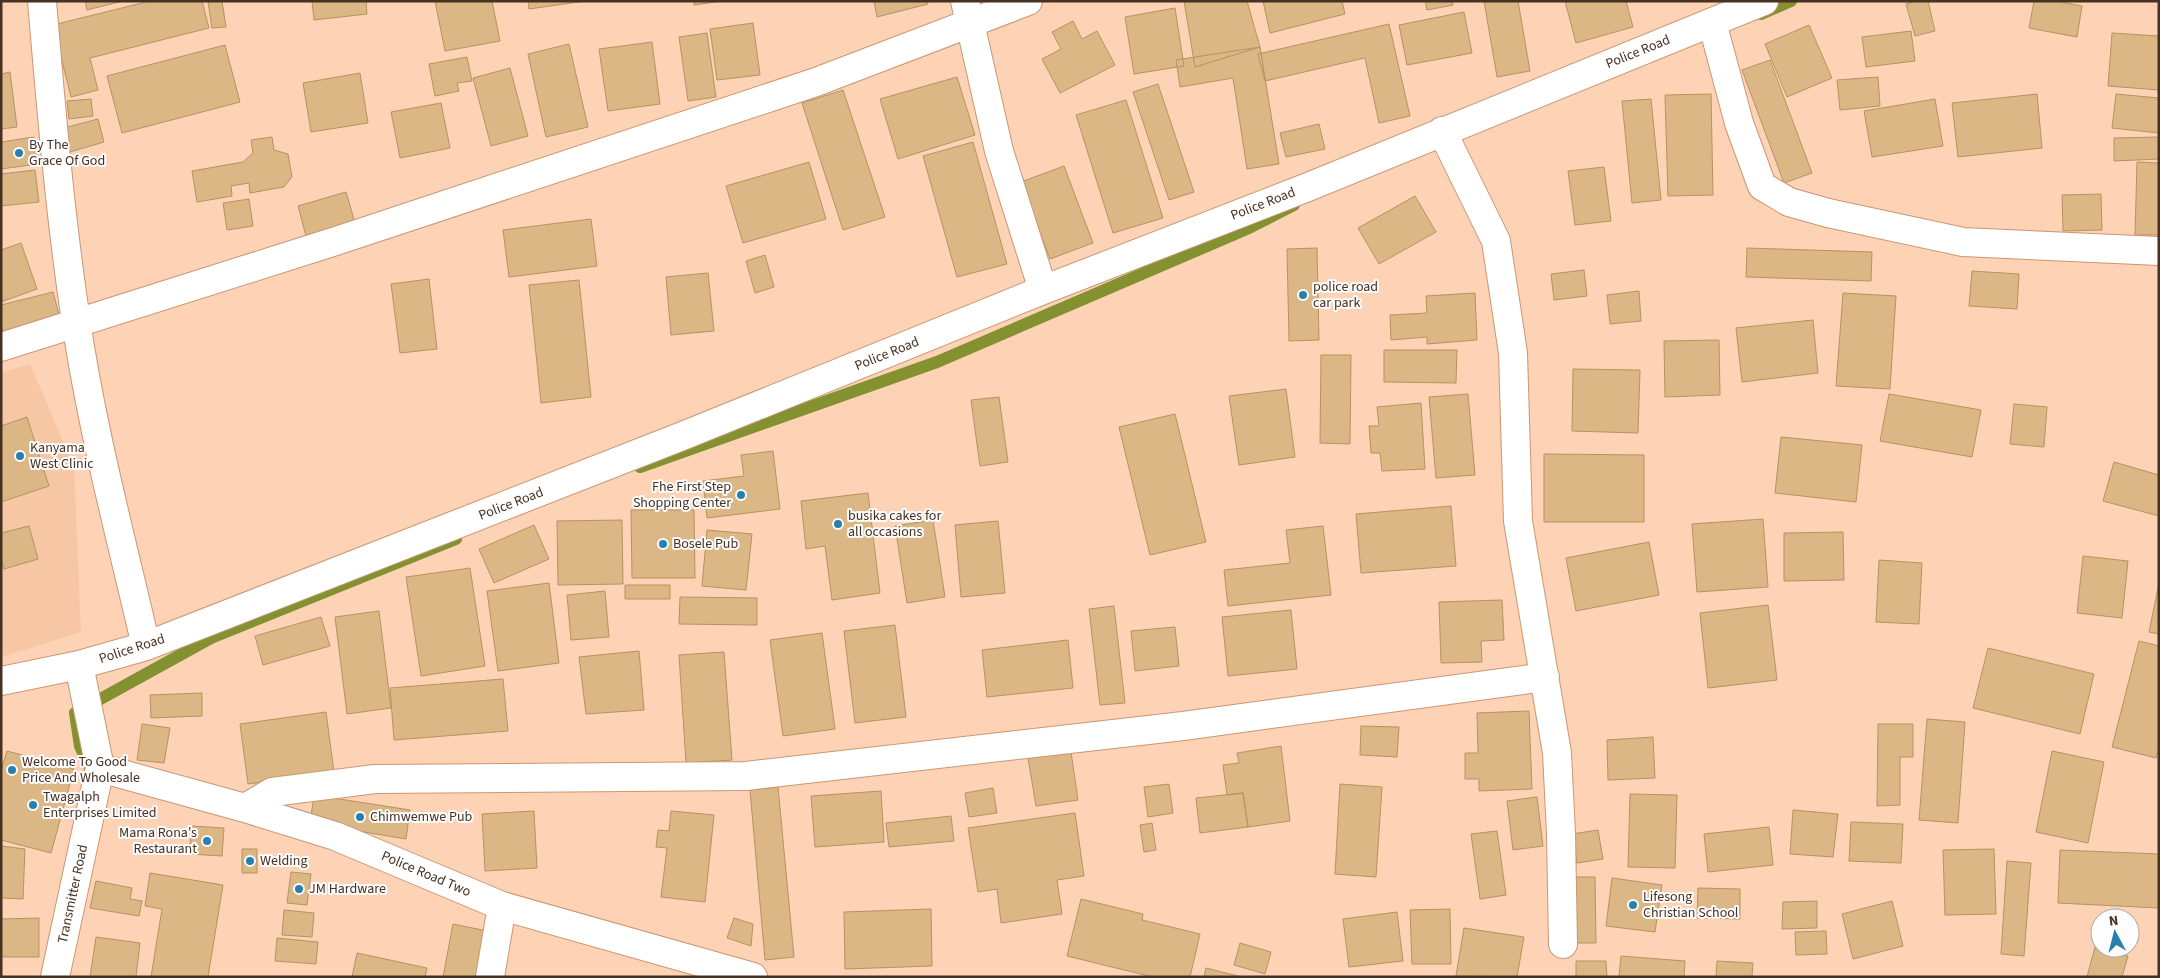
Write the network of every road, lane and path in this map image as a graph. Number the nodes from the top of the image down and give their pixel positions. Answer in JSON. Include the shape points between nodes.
{"nodes":[{"id":1,"x":42,"y":1,"type":"edge"},
{"id":2,"x":1028,"y":1,"type":"edge"},
{"id":3,"x":1764,"y":1,"type":"edge"},
{"id":4,"x":967,"y":13,"type":"edge"},
{"id":5,"x":1712,"y":22,"type":"junction"},
{"id":6,"x":1442,"y":131,"type":"junction"},
{"id":7,"x":2159,"y":251,"type":"edge"},
{"id":8,"x":1043,"y":290,"type":"junction"},
{"id":9,"x":76,"y":322,"type":"junction"},
{"id":10,"x":1,"y":347,"type":"edge"},
{"id":11,"x":146,"y":646,"type":"junction"},
{"id":12,"x":79,"y":665,"type":"junction"},
{"id":13,"x":1546,"y":677,"type":"junction"},
{"id":14,"x":1,"y":681,"type":"edge"},
{"id":15,"x":100,"y":768,"type":"junction"},
{"id":16,"x":245,"y":808,"type":"junction"},
{"id":17,"x":502,"y":906,"type":"junction"},
{"id":18,"x":1563,"y":944,"type":"dead end"},
{"id":19,"x":55,"y":977,"type":"edge"},
{"id":20,"x":490,"y":977,"type":"edge"},
{"id":21,"x":753,"y":977,"type":"edge"}],
"edges":[{"from":1,"to":9,"type":"street","via":[[54,149]]},
{"from":2,"to":4,"type":"street"},
{"from":3,"to":5,"type":"street","name":"Police Road"},
{"from":4,"to":8,"type":"street","via":[[999,151]]},
{"from":4,"to":9,"type":"street","via":[[797,88],[336,241]]},
{"from":5,"to":6,"type":"street","name":"Police Road"},
{"from":5,"to":7,"type":"street","via":[[1739,123],[1762,186],[1789,202],[1828,214],[1963,242]]},
{"from":6,"to":8,"type":"street","name":"Police Road"},
{"from":6,"to":13,"type":"street","via":[[1496,241],[1513,353],[1518,521]]},
{"from":8,"to":11,"type":"street","name":"Police Road","via":[[685,435]]},
{"from":9,"to":10,"type":"street"},
{"from":9,"to":11,"type":"street","via":[[99,443]]},
{"from":11,"to":12,"type":"street","name":"Police Road"},
{"from":12,"to":14,"type":"street","name":"Police Road"},
{"from":12,"to":15,"type":"street","name":"Transmitter Road"},
{"from":13,"to":16,"type":"street","via":[[1184,726],[756,775],[375,779],[272,792]]},
{"from":13,"to":18,"type":"street","via":[[1557,753]]},
{"from":15,"to":16,"type":"street","name":"Police Road Two"},
{"from":15,"to":19,"type":"street","name":"Transmitter Road"},
{"from":16,"to":17,"type":"street","name":"Police Road Two","via":[[336,836]]},
{"from":17,"to":20,"type":"street"},
{"from":17,"to":21,"type":"street","name":"Police Road Two"}]}
